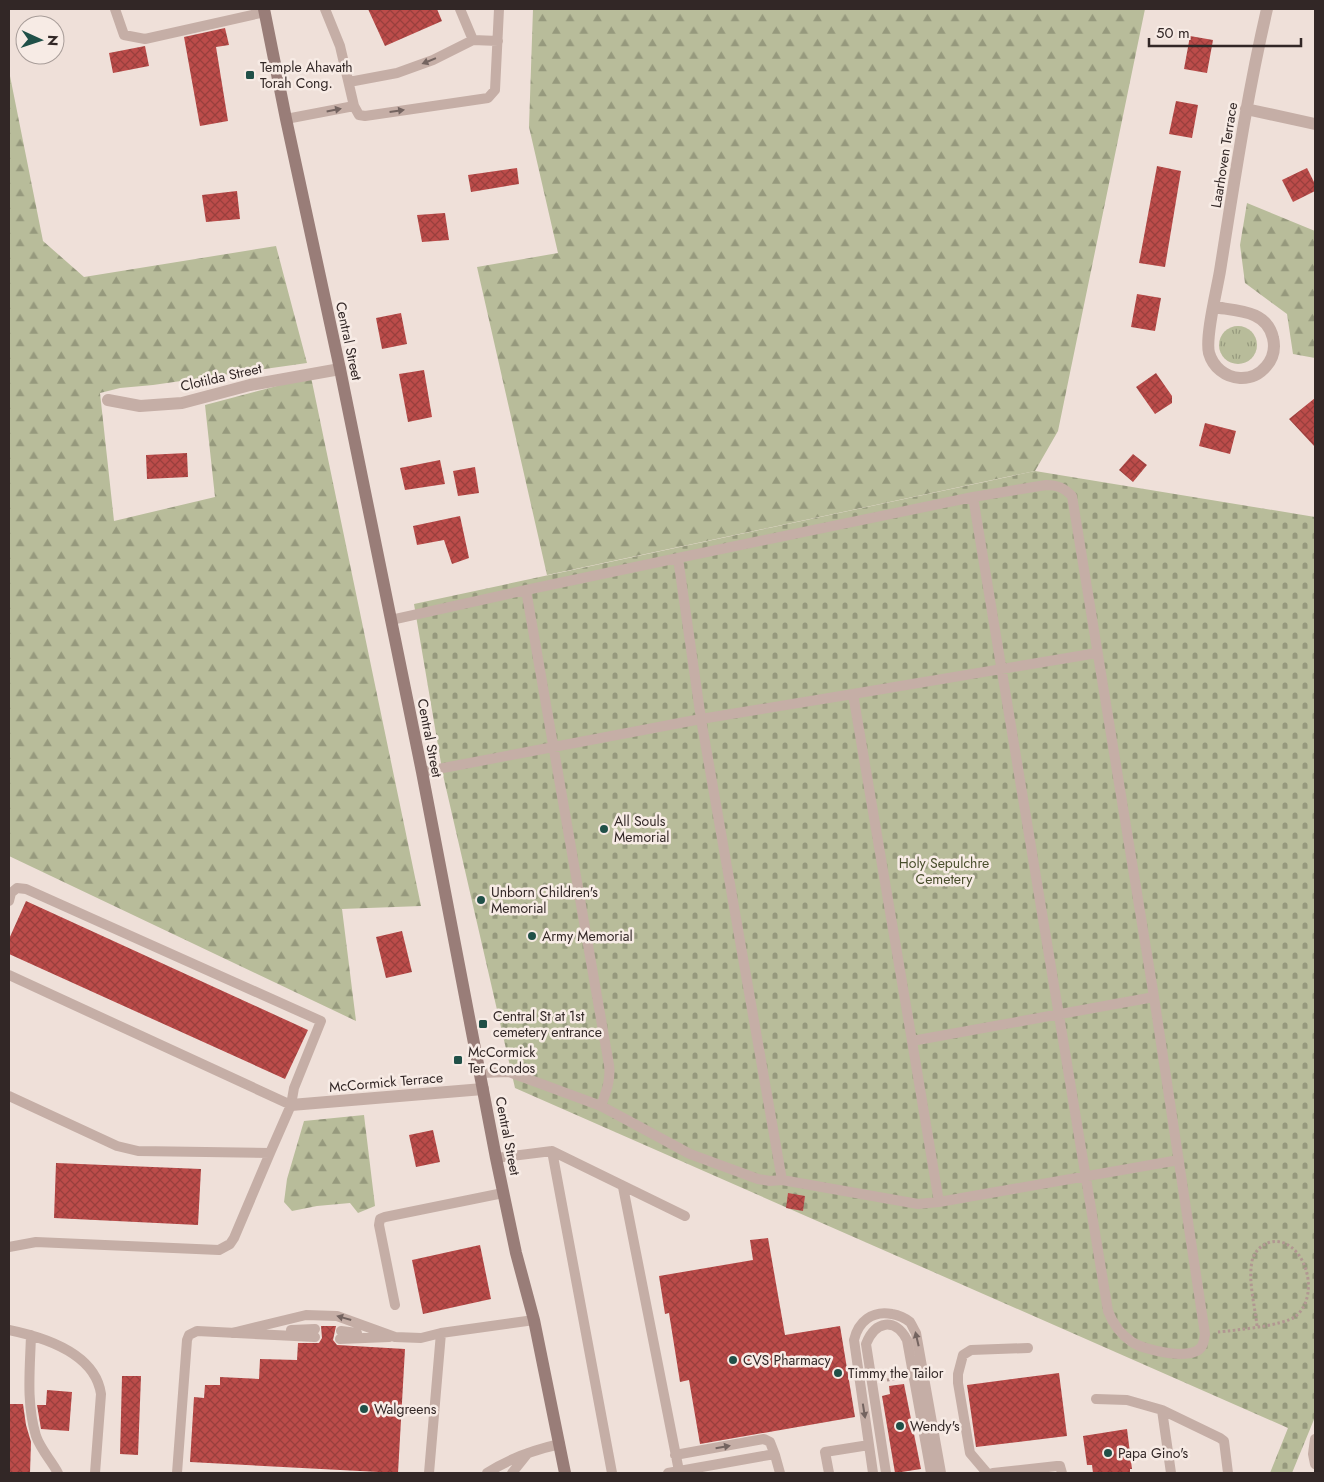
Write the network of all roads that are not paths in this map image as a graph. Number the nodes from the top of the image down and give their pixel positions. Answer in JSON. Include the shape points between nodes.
{"nodes":[{"id":1,"x":115,"y":9,"type":"edge"},
{"id":2,"x":325,"y":9,"type":"edge"},
{"id":3,"x":460,"y":9,"type":"edge"},
{"id":4,"x":499,"y":9,"type":"edge"},
{"id":5,"x":1267,"y":9,"type":"edge"},
{"id":6,"x":265,"y":10,"type":"edge"},
{"id":7,"x":473,"y":40,"type":"junction"},
{"id":8,"x":498,"y":42,"type":"junction"},
{"id":9,"x":349,"y":82,"type":"junction"},
{"id":10,"x":354,"y":106,"type":"junction"},
{"id":11,"x":1246,"y":109,"type":"junction"},
{"id":12,"x":286,"y":119,"type":"junction"},
{"id":13,"x":1315,"y":124,"type":"edge"},
{"id":14,"x":1214,"y":307,"type":"junction"},
{"id":15,"x":340,"y":369,"type":"junction"},
{"id":16,"x":108,"y":400,"type":"dead end"},
{"id":17,"x":973,"y":497,"type":"junction"},
{"id":18,"x":678,"y":558,"type":"junction"},
{"id":19,"x":526,"y":590,"type":"junction"},
{"id":20,"x":391,"y":620,"type":"junction"},
{"id":21,"x":1096,"y":652,"type":"junction"},
{"id":22,"x":1002,"y":670,"type":"junction"},
{"id":23,"x":853,"y":694,"type":"junction"},
{"id":24,"x":701,"y":719,"type":"junction"},
{"id":25,"x":555,"y":747,"type":"junction"},
{"id":26,"x":422,"y":772,"type":"junction"},
{"id":27,"x":9,"y":901,"type":"edge"},
{"id":28,"x":9,"y":975,"type":"edge"},
{"id":29,"x":1154,"y":997,"type":"junction"},
{"id":30,"x":1059,"y":1015,"type":"junction"},
{"id":31,"x":912,"y":1041,"type":"junction"},
{"id":32,"x":480,"y":1072,"type":"junction"},
{"id":33,"x":483,"y":1089,"type":"junction"},
{"id":34,"x":9,"y":1096,"type":"edge"},
{"id":35,"x":291,"y":1105,"type":"junction"},
{"id":36,"x":601,"y":1106,"type":"junction"},
{"id":37,"x":552,"y":1151,"type":"junction"},
{"id":38,"x":270,"y":1153,"type":"junction"},
{"id":39,"x":496,"y":1158,"type":"junction"},
{"id":40,"x":1179,"y":1160,"type":"junction"},
{"id":41,"x":1084,"y":1177,"type":"junction"},
{"id":42,"x":782,"y":1180,"type":"junction"},
{"id":43,"x":623,"y":1187,"type":"junction"},
{"id":44,"x":503,"y":1193,"type":"junction"},
{"id":45,"x":939,"y":1202,"type":"junction"},
{"id":46,"x":685,"y":1216,"type":"dead end"},
{"id":47,"x":9,"y":1247,"type":"edge"},
{"id":48,"x":395,"y":1305,"type":"dead end"},
{"id":49,"x":534,"y":1320,"type":"junction"},
{"id":50,"x":9,"y":1330,"type":"edge"},
{"id":51,"x":232,"y":1333,"type":"junction"},
{"id":52,"x":315,"y":1333,"type":"dead end"},
{"id":53,"x":441,"y":1333,"type":"junction"},
{"id":54,"x":31,"y":1334,"type":"junction"},
{"id":55,"x":340,"y":1335,"type":"dead end"},
{"id":56,"x":396,"y":1336,"type":"junction"},
{"id":57,"x":1028,"y":1348,"type":"dead end"},
{"id":58,"x":1096,"y":1399,"type":"dead end"},
{"id":59,"x":1162,"y":1410,"type":"junction"},
{"id":60,"x":1315,"y":1438,"type":"edge"},
{"id":61,"x":560,"y":1444,"type":"junction"},
{"id":62,"x":869,"y":1445,"type":"junction"},
{"id":63,"x":530,"y":1451,"type":"junction"},
{"id":64,"x":675,"y":1455,"type":"junction"},
{"id":65,"x":775,"y":1455,"type":"junction"},
{"id":66,"x":1315,"y":1464,"type":"edge"},
{"id":67,"x":673,"y":1472,"type":"edge"},
{"id":68,"x":58,"y":1473,"type":"edge"},
{"id":69,"x":95,"y":1473,"type":"edge"},
{"id":70,"x":177,"y":1473,"type":"edge"},
{"id":71,"x":430,"y":1473,"type":"edge"},
{"id":72,"x":487,"y":1473,"type":"edge"},
{"id":73,"x":512,"y":1473,"type":"edge"},
{"id":74,"x":565,"y":1473,"type":"edge"},
{"id":75,"x":612,"y":1473,"type":"edge"},
{"id":76,"x":780,"y":1473,"type":"edge"},
{"id":77,"x":829,"y":1473,"type":"edge"},
{"id":78,"x":873,"y":1473,"type":"edge"},
{"id":79,"x":886,"y":1473,"type":"edge"},
{"id":80,"x":931,"y":1473,"type":"edge"},
{"id":81,"x":941,"y":1473,"type":"edge"},
{"id":82,"x":987,"y":1473,"type":"edge"},
{"id":83,"x":994,"y":1473,"type":"edge"},
{"id":84,"x":1062,"y":1473,"type":"edge"},
{"id":85,"x":1171,"y":1473,"type":"edge"},
{"id":86,"x":1228,"y":1473,"type":"edge"}],
"edges":[{"from":1,"to":6,"type":"lane","via":[[124,35],[145,39]]},
{"from":2,"to":9,"type":"lane","via":[[340,46]]},
{"from":3,"to":7,"type":"lane"},
{"from":4,"to":8,"type":"lane"},
{"from":5,"to":11,"type":"street","name":"Laarhoven Terrace"},
{"from":6,"to":12,"type":"main road","name":"Central Street"},
{"from":7,"to":8,"type":"lane"},
{"from":7,"to":9,"type":"lane","one_way":true,"via":[[397,74]]},
{"from":10,"to":8,"type":"lane","one_way":true,"via":[[360,115],[365,116],[488,98],[495,90]]},
{"from":9,"to":10,"type":"lane"},
{"from":12,"to":10,"type":"lane","one_way":true},
{"from":11,"to":13,"type":"street"},
{"from":11,"to":14,"type":"street","name":"Laarhoven Terrace"},
{"from":12,"to":15,"type":"main road","name":"Central Street"},
{"from":14,"to":14,"type":"street","name":"Laarhoven Terrace","via":[[1208,348],[1215,365],[1235,378],[1247,378],[1258,373],[1267,366],[1274,349],[1269,327],[1250,313]]},
{"from":15,"to":16,"type":"street","name":"Clotilda Street","via":[[250,385],[182,403],[140,406]]},
{"from":15,"to":20,"type":"main road","name":"Central Street"},
{"from":17,"to":18,"type":"lane"},
{"from":17,"to":21,"type":"lane","via":[[1046,485],[1056,485],[1072,496]]},
{"from":17,"to":22,"type":"lane"},
{"from":18,"to":19,"type":"lane"},
{"from":18,"to":24,"type":"lane"},
{"from":19,"to":20,"type":"lane"},
{"from":19,"to":25,"type":"lane"},
{"from":20,"to":26,"type":"main road","name":"Central Street"},
{"from":21,"to":22,"type":"lane"},
{"from":21,"to":29,"type":"lane"},
{"from":22,"to":23,"type":"lane"},
{"from":22,"to":30,"type":"lane"},
{"from":23,"to":24,"type":"lane"},
{"from":23,"to":31,"type":"lane"},
{"from":24,"to":25,"type":"lane"},
{"from":24,"to":42,"type":"lane"},
{"from":25,"to":26,"type":"lane"},
{"from":25,"to":36,"type":"lane","via":[[610,1065],[608,1086]]},
{"from":26,"to":32,"type":"main road","name":"Central Street"},
{"from":27,"to":35,"type":"lane","via":[[11,893],[18,888],[26,889],[322,1021],[294,1088]]},
{"from":28,"to":35,"type":"lane"},
{"from":29,"to":30,"type":"lane"},
{"from":29,"to":40,"type":"lane"},
{"from":30,"to":31,"type":"lane"},
{"from":30,"to":41,"type":"lane"},
{"from":31,"to":45,"type":"lane"},
{"from":32,"to":33,"type":"main road","name":"Central Street"},
{"from":32,"to":36,"type":"lane","via":[[509,1072]]},
{"from":33,"to":35,"type":"street","name":"McCormick Terrace"},
{"from":33,"to":39,"type":"main road","name":"Central Street"},
{"from":34,"to":38,"type":"lane","via":[[127,1149]]},
{"from":35,"to":38,"type":"lane"},
{"from":36,"to":42,"type":"lane","via":[[690,1154],[758,1179]]},
{"from":37,"to":39,"type":"lane"},
{"from":37,"to":43,"type":"lane"},
{"from":37,"to":75,"type":"lane"},
{"from":38,"to":47,"type":"lane","via":[[234,1238],[225,1248],[42,1242]]},
{"from":39,"to":44,"type":"main road","name":"Central Street"},
{"from":40,"to":41,"type":"lane"},
{"from":40,"to":41,"type":"lane","via":[[1205,1334],[1203,1346],[1186,1354],[1149,1349],[1121,1334],[1113,1324],[1108,1312]]},
{"from":41,"to":45,"type":"lane"},
{"from":42,"to":45,"type":"lane","via":[[918,1204]]},
{"from":43,"to":46,"type":"lane"},
{"from":43,"to":64,"type":"lane"},
{"from":44,"to":48,"type":"lane","via":[[380,1220]]},
{"from":44,"to":49,"type":"main road","name":"Central Street"},
{"from":49,"to":53,"type":"lane"},
{"from":49,"to":61,"type":"main road","name":"Central Street"},
{"from":50,"to":54,"type":"lane"},
{"from":51,"to":52,"type":"lane"},
{"from":56,"to":51,"type":"lane","one_way":true,"via":[[329,1315],[298,1317]]},
{"from":51,"to":70,"type":"lane","via":[[197,1331],[188,1338]]},
{"from":53,"to":56,"type":"lane","via":[[421,1338]]},
{"from":53,"to":71,"type":"lane"},
{"from":54,"to":68,"type":"lane","via":[[29,1405],[36,1437]]},
{"from":54,"to":69,"type":"lane","via":[[77,1356],[98,1382],[102,1394]]},
{"from":55,"to":56,"type":"lane"},
{"from":57,"to":82,"type":"lane","via":[[971,1350],[963,1355],[958,1383],[970,1453]]},
{"from":58,"to":59,"type":"lane","via":[[1127,1400]]},
{"from":59,"to":85,"type":"lane"},
{"from":59,"to":86,"type":"lane","via":[[1224,1441]]},
{"from":60,"to":66,"type":"lane"},
{"from":61,"to":63,"type":"lane"},
{"from":61,"to":74,"type":"main road","name":"Central Street"},
{"from":62,"to":77,"type":"lane","via":[[826,1452]]},
{"from":62,"to":78,"type":"lane"},
{"from":81,"to":62,"type":"lane","one_way":true,"via":[[916,1333],[910,1322],[890,1313],[872,1315],[856,1330],[854,1340]]},
{"from":63,"to":72,"type":"lane"},
{"from":63,"to":73,"type":"lane"},
{"from":64,"to":65,"type":"lane","one_way":true,"via":[[764,1439],[770,1442]]},
{"from":64,"to":67,"type":"lane"},
{"from":65,"to":67,"type":"lane"},
{"from":65,"to":76,"type":"lane"},
{"from":79,"to":80,"type":"lane","via":[[866,1344],[880,1325],[898,1328],[907,1340]]},
{"from":83,"to":84,"type":"lane","via":[[1057,1466]]}]}
